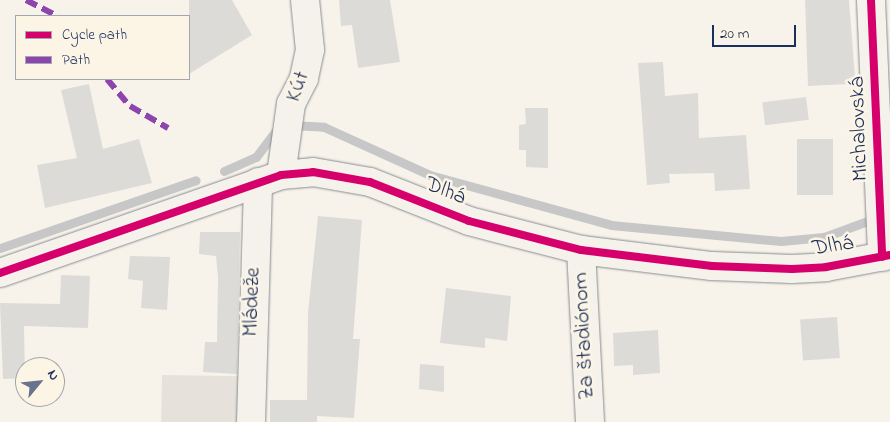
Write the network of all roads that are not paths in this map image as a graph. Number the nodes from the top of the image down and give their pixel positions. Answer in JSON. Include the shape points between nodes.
{"nodes":[{"id":1,"x":305,"y":0,"type":"edge"},
{"id":2,"x":872,"y":0,"type":"edge"},
{"id":3,"x":270,"y":179,"type":"junction"},
{"id":4,"x":582,"y":250,"type":"junction"},
{"id":5,"x":886,"y":256,"type":"edge"},
{"id":6,"x":0,"y":273,"type":"edge"},
{"id":7,"x":251,"y":422,"type":"edge"},
{"id":8,"x":590,"y":422,"type":"edge"}],
"edges":[{"from":1,"to":3,"type":"street","name":"Kút","via":[[311,33],[309,58]]},
{"from":2,"to":5,"type":"street","name":"Michalovská","via":[[880,230]]},
{"from":3,"to":4,"type":"street","name":"Dlhá","via":[[338,174],[469,221]]},
{"from":3,"to":6,"type":"street","name":"Dlhá"},
{"from":3,"to":7,"type":"street","name":"Mládeže"},
{"from":4,"to":5,"type":"street","name":"Dlhá","via":[[712,266],[792,269],[826,267]]},
{"from":4,"to":8,"type":"street","name":"Za štadiónom","via":[[581,294]]}]}
